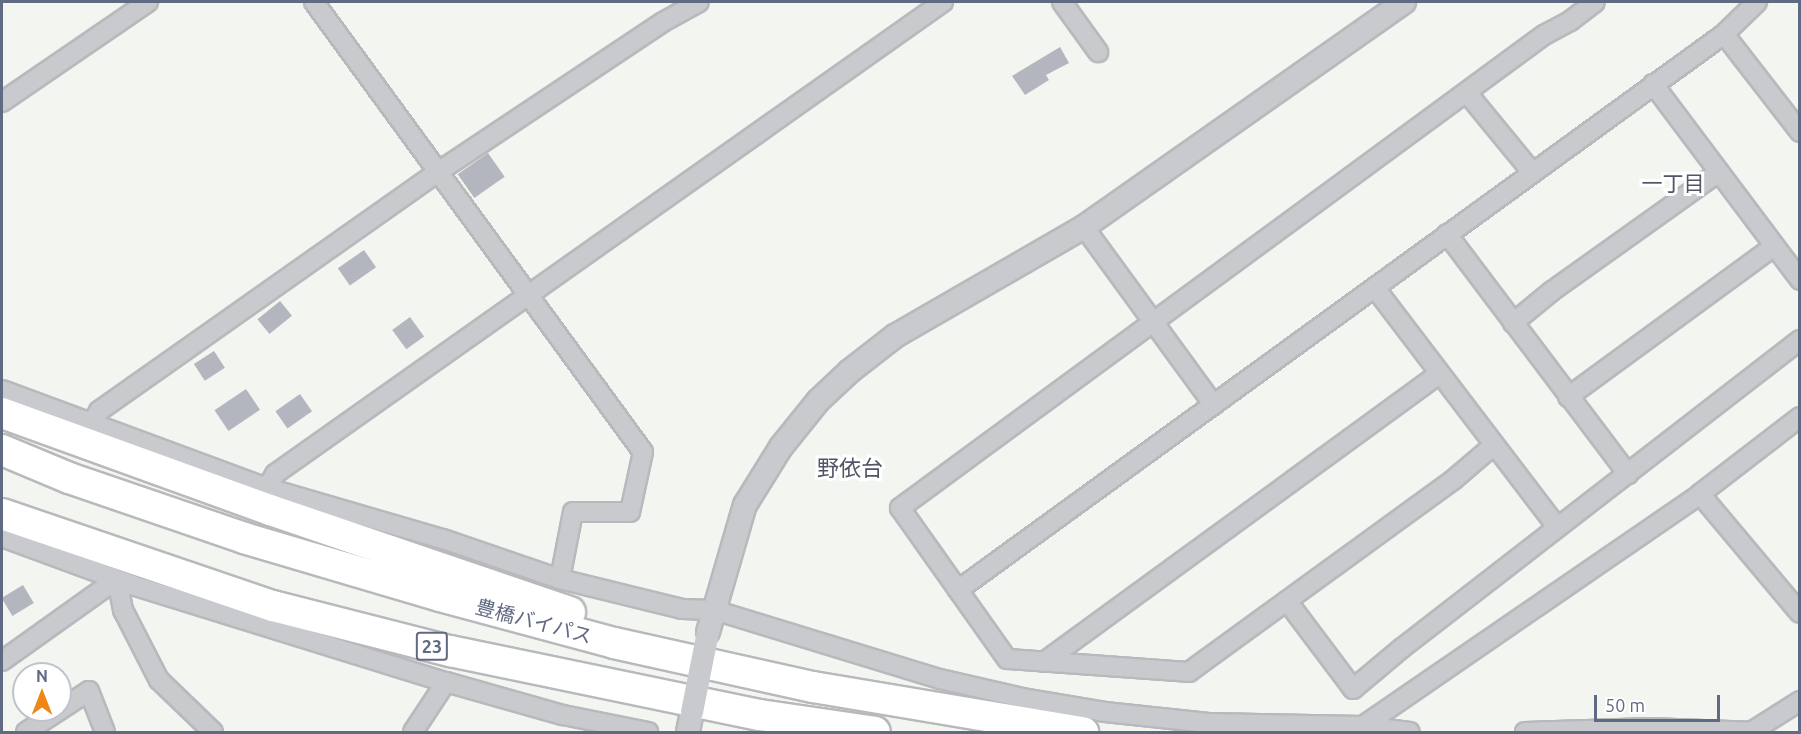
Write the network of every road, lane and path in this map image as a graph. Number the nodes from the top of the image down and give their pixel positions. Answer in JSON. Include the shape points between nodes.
{"nodes":[{"id":1,"x":148,"y":2,"type":"edge"},
{"id":2,"x":314,"y":2,"type":"edge"},
{"id":3,"x":699,"y":2,"type":"edge"},
{"id":4,"x":943,"y":2,"type":"edge"},
{"id":5,"x":1062,"y":2,"type":"edge"},
{"id":6,"x":1404,"y":2,"type":"edge"},
{"id":7,"x":1595,"y":2,"type":"edge"},
{"id":8,"x":1757,"y":2,"type":"edge"},
{"id":9,"x":1724,"y":33,"type":"junction"},
{"id":10,"x":1098,"y":52,"type":"dead end"},
{"id":11,"x":1653,"y":84,"type":"junction"},
{"id":12,"x":1467,"y":93,"type":"junction"},
{"id":13,"x":2,"y":102,"type":"edge"},
{"id":14,"x":1797,"y":124,"type":"edge"},
{"id":15,"x":438,"y":172,"type":"junction"},
{"id":16,"x":1532,"y":172,"type":"junction"},
{"id":17,"x":1719,"y":172,"type":"junction"},
{"id":18,"x":1084,"y":227,"type":"junction"},
{"id":19,"x":1447,"y":234,"type":"junction"},
{"id":20,"x":1774,"y":246,"type":"junction"},
{"id":21,"x":1800,"y":280,"type":"edge"},
{"id":22,"x":1375,"y":288,"type":"junction"},
{"id":23,"x":528,"y":296,"type":"junction"},
{"id":24,"x":1152,"y":323,"type":"junction"},
{"id":25,"x":1513,"y":323,"type":"junction"},
{"id":26,"x":1800,"y":340,"type":"edge"},
{"id":27,"x":1439,"y":374,"type":"junction"},
{"id":28,"x":2,"y":390,"type":"edge"},
{"id":29,"x":1568,"y":397,"type":"junction"},
{"id":30,"x":1214,"y":405,"type":"junction"},
{"id":31,"x":2,"y":413,"type":"edge"},
{"id":32,"x":1800,"y":417,"type":"edge"},
{"id":33,"x":91,"y":426,"type":"junction"},
{"id":34,"x":1494,"y":445,"type":"junction"},
{"id":35,"x":2,"y":450,"type":"edge"},
{"id":36,"x":1628,"y":474,"type":"junction"},
{"id":37,"x":267,"y":488,"type":"junction"},
{"id":38,"x":1700,"y":494,"type":"junction"},
{"id":39,"x":2,"y":514,"type":"edge"},
{"id":40,"x":1557,"y":527,"type":"junction"},
{"id":41,"x":2,"y":537,"type":"edge"},
{"id":42,"x":117,"y":579,"type":"junction"},
{"id":43,"x":560,"y":579,"type":"junction"},
{"id":44,"x":958,"y":590,"type":"junction"},
{"id":45,"x":1287,"y":601,"type":"junction"},
{"id":46,"x":714,"y":610,"type":"junction"},
{"id":47,"x":1800,"y":613,"type":"edge"},
{"id":48,"x":614,"y":642,"type":"junction"},
{"id":49,"x":2,"y":661,"type":"edge"},
{"id":50,"x":1044,"y":662,"type":"junction"},
{"id":51,"x":446,"y":682,"type":"junction"},
{"id":52,"x":1800,"y":701,"type":"edge"},
{"id":53,"x":690,"y":722,"type":"edge"},
{"id":54,"x":1364,"y":726,"type":"junction"},
{"id":55,"x":1624,"y":731,"type":"edge"},
{"id":56,"x":26,"y":732,"type":"edge"},
{"id":57,"x":105,"y":732,"type":"edge"},
{"id":58,"x":213,"y":732,"type":"edge"},
{"id":59,"x":412,"y":732,"type":"edge"},
{"id":60,"x":648,"y":732,"type":"edge"},
{"id":61,"x":875,"y":732,"type":"edge"},
{"id":62,"x":1083,"y":732,"type":"edge"},
{"id":63,"x":1410,"y":732,"type":"edge"},
{"id":64,"x":1525,"y":732,"type":"edge"},
{"id":65,"x":1751,"y":732,"type":"edge"},
{"id":66,"x":1758,"y":732,"type":"edge"}],
"edges":[{"from":1,"to":13,"type":"street"},
{"from":2,"to":15,"type":"street"},
{"from":3,"to":15,"type":"street"},
{"from":4,"to":23,"type":"street"},
{"from":5,"to":10,"type":"street"},
{"from":6,"to":18,"type":"street"},
{"from":7,"to":12,"type":"street"},
{"from":8,"to":9,"type":"street"},
{"from":9,"to":11,"type":"street"},
{"from":9,"to":14,"type":"street"},
{"from":11,"to":16,"type":"street"},
{"from":11,"to":17,"type":"street"},
{"from":12,"to":16,"type":"street"},
{"from":12,"to":24,"type":"street"},
{"from":15,"to":23,"type":"street"},
{"from":15,"to":33,"type":"street","via":[[99,411]]},
{"from":16,"to":19,"type":"street"},
{"from":17,"to":20,"type":"street"},
{"from":17,"to":25,"type":"street"},
{"from":18,"to":24,"type":"street"},
{"from":18,"to":46,"type":"street","via":[[895,336],[818,401],[781,447],[745,506]]},
{"from":19,"to":22,"type":"street"},
{"from":19,"to":25,"type":"street"},
{"from":20,"to":21,"type":"street"},
{"from":20,"to":29,"type":"street"},
{"from":22,"to":27,"type":"street"},
{"from":22,"to":30,"type":"street"},
{"from":23,"to":37,"type":"street","via":[[275,474]]},
{"from":23,"to":43,"type":"street","via":[[643,452],[630,512],[573,512]]},
{"from":24,"to":30,"type":"street"},
{"from":24,"to":44,"type":"street","via":[[900,508]]},
{"from":25,"to":29,"type":"street"},
{"from":26,"to":36,"type":"street"},
{"from":27,"to":34,"type":"street"},
{"from":27,"to":50,"type":"street"},
{"from":28,"to":33,"type":"street"},
{"from":29,"to":36,"type":"street"},
{"from":30,"to":44,"type":"street"},
{"from":31,"to":48,"type":"highway","via":[[258,506],[575,614]]},
{"from":32,"to":38,"type":"street"},
{"from":33,"to":37,"type":"street"},
{"from":34,"to":40,"type":"street"},
{"from":34,"to":45,"type":"street","via":[[1453,480]]},
{"from":35,"to":48,"type":"highway","name":"豊橋バイパス","via":[[69,478],[244,538]]},
{"from":36,"to":40,"type":"street"},
{"from":37,"to":43,"type":"street","via":[[443,539]]},
{"from":38,"to":47,"type":"street"},
{"from":38,"to":54,"type":"street"},
{"from":39,"to":61,"type":"highway","number":"23","via":[[273,606],[439,648],[760,715]]},
{"from":40,"to":45,"type":"street","via":[[1353,689]]},
{"from":41,"to":42,"type":"street"},
{"from":42,"to":49,"type":"street"},
{"from":42,"to":51,"type":"street"},
{"from":42,"to":58,"type":"street","via":[[123,610],[159,680]]},
{"from":43,"to":46,"type":"street","via":[[682,609]]},
{"from":44,"to":50,"type":"street","via":[[1007,659]]},
{"from":45,"to":50,"type":"street","via":[[1189,672]]},
{"from":46,"to":53,"type":"street","bridge":true},
{"from":46,"to":54,"type":"street","via":[[940,679],[1023,698],[1208,723]]},
{"from":48,"to":62,"type":"highway","name":"豊橋バイパス","via":[[813,687]]},
{"from":51,"to":59,"type":"street"},
{"from":51,"to":60,"type":"street","via":[[563,715]]},
{"from":52,"to":65,"type":"street"},
{"from":54,"to":63,"type":"street"},
{"from":55,"to":64,"type":"street"},
{"from":55,"to":65,"type":"street"},
{"from":56,"to":57,"type":"street","via":[[89,691]]},
{"from":65,"to":66,"type":"street"}]}
